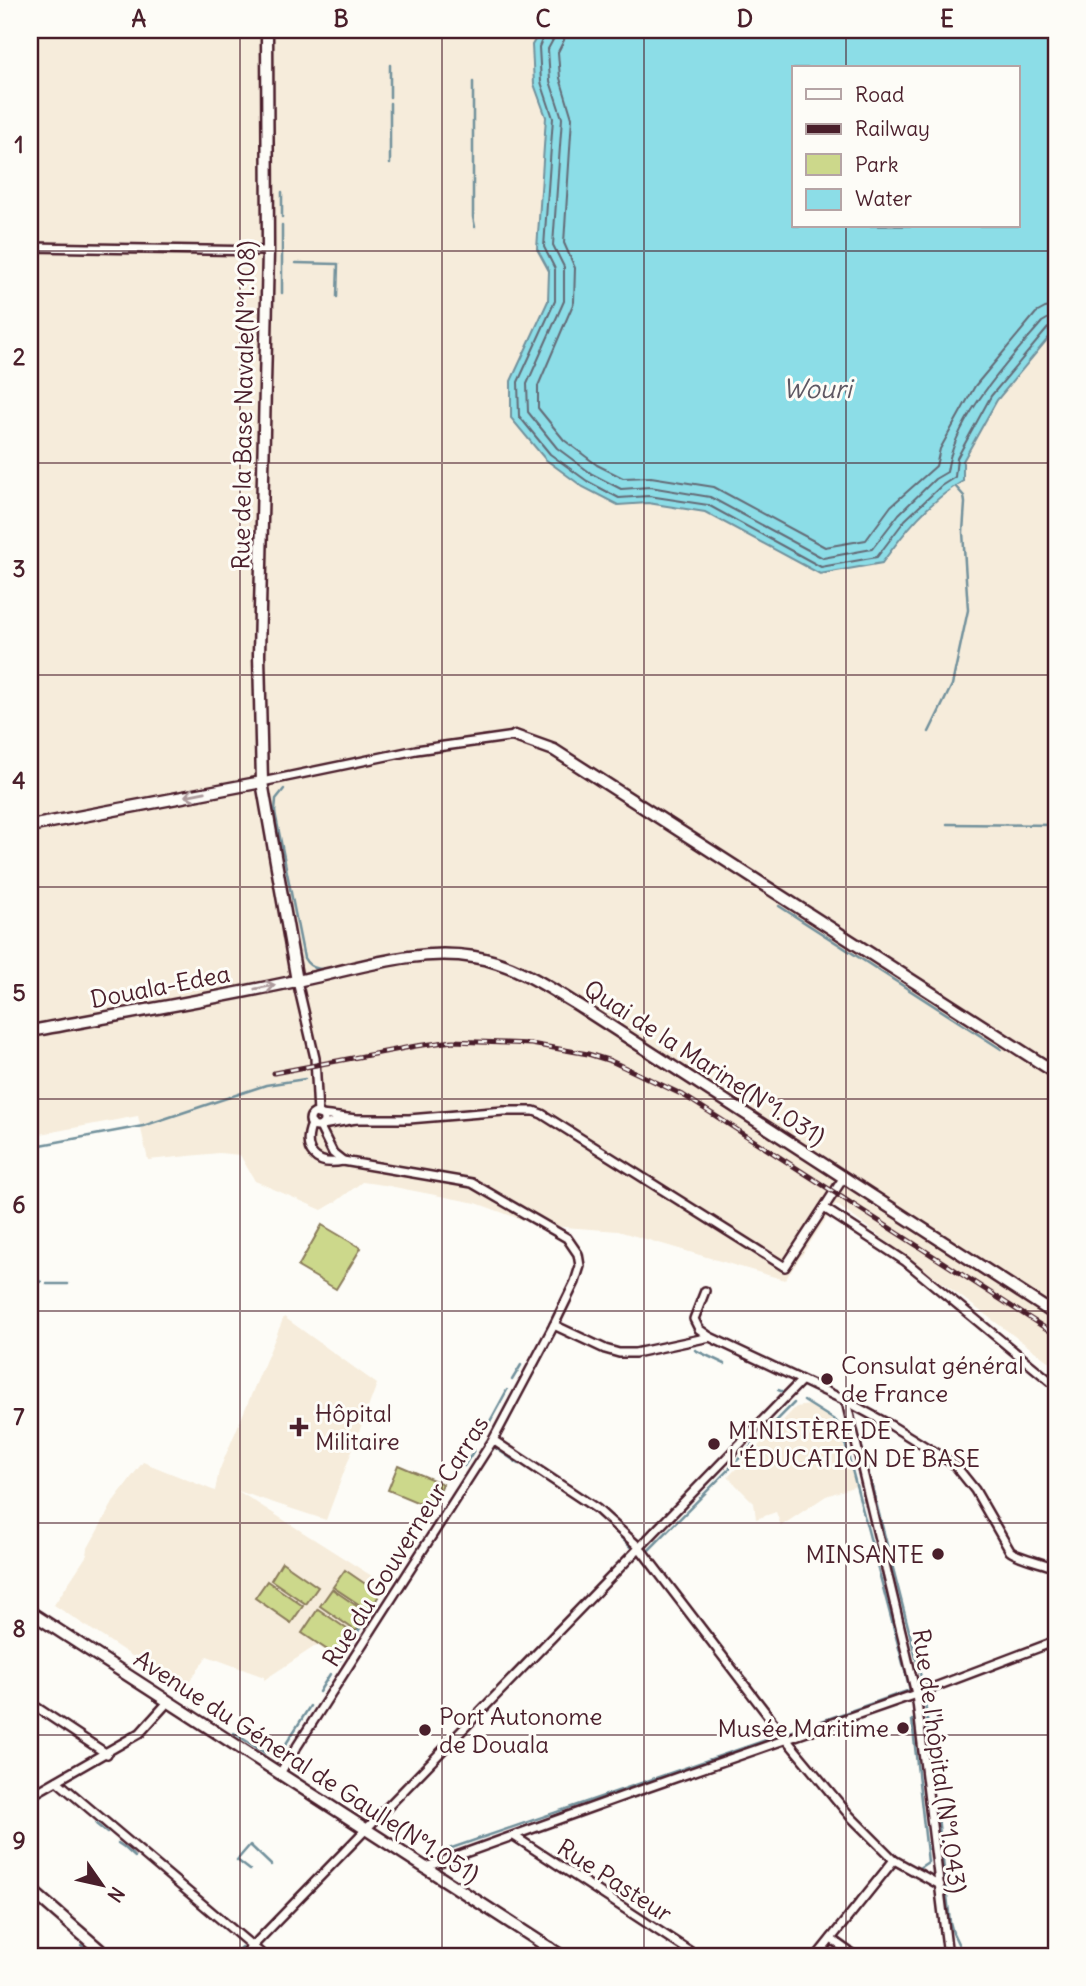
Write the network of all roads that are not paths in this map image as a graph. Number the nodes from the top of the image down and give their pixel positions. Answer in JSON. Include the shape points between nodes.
{"nodes":[{"id":1,"x":267,"y":30,"type":"edge"},
{"id":2,"x":30,"y":247,"type":"edge"},
{"id":3,"x":268,"y":251,"type":"junction"},
{"id":4,"x":515,"y":736,"type":"joint"},
{"id":5,"x":262,"y":782,"type":"junction"},
{"id":6,"x":30,"y":825,"type":"edge"},
{"id":7,"x":298,"y":981,"type":"junction"},
{"id":8,"x":30,"y":1031,"type":"edge"},
{"id":9,"x":1056,"y":1073,"type":"edge"},
{"id":10,"x":320,"y":1114,"type":"junction"},
{"id":11,"x":356,"y":1119,"type":"junction"},
{"id":12,"x":318,"y":1125,"type":"junction"},
{"id":13,"x":343,"y":1161,"type":"junction"},
{"id":14,"x":844,"y":1177,"type":"junction"},
{"id":15,"x":824,"y":1208,"type":"junction"},
{"id":16,"x":705,"y":1291,"type":"dead end"},
{"id":17,"x":1035,"y":1301,"type":"junction"},
{"id":18,"x":1056,"y":1305,"type":"edge"},
{"id":19,"x":1056,"y":1315,"type":"edge"},
{"id":20,"x":554,"y":1325,"type":"junction"},
{"id":21,"x":710,"y":1337,"type":"junction"},
{"id":22,"x":801,"y":1381,"type":"junction"},
{"id":23,"x":1056,"y":1386,"type":"edge"},
{"id":24,"x":846,"y":1401,"type":"junction"},
{"id":25,"x":494,"y":1440,"type":"junction"},
{"id":26,"x":639,"y":1547,"type":"junction"},
{"id":27,"x":1056,"y":1568,"type":"edge"},
{"id":28,"x":30,"y":1612,"type":"edge"},
{"id":29,"x":1053,"y":1642,"type":"edge"},
{"id":30,"x":1056,"y":1654,"type":"edge"},
{"id":31,"x":916,"y":1694,"type":"junction"},
{"id":32,"x":168,"y":1702,"type":"junction"},
{"id":33,"x":30,"y":1703,"type":"edge"},
{"id":34,"x":786,"y":1739,"type":"junction"},
{"id":35,"x":107,"y":1754,"type":"junction"},
{"id":36,"x":280,"y":1773,"type":"junction"},
{"id":37,"x":57,"y":1781,"type":"junction"},
{"id":38,"x":30,"y":1796,"type":"edge"},
{"id":39,"x":366,"y":1828,"type":"junction"},
{"id":40,"x":513,"y":1836,"type":"junction"},
{"id":41,"x":894,"y":1860,"type":"junction"},
{"id":42,"x":426,"y":1867,"type":"junction"},
{"id":43,"x":940,"y":1885,"type":"junction"},
{"id":44,"x":30,"y":1889,"type":"edge"},
{"id":45,"x":831,"y":1939,"type":"junction"},
{"id":46,"x":252,"y":1947,"type":"junction"},
{"id":47,"x":546,"y":1952,"type":"edge"},
{"id":48,"x":107,"y":1956,"type":"edge"},
{"id":49,"x":243,"y":1956,"type":"edge"},
{"id":50,"x":264,"y":1956,"type":"edge"},
{"id":51,"x":562,"y":1956,"type":"edge"},
{"id":52,"x":696,"y":1956,"type":"edge"},
{"id":53,"x":817,"y":1956,"type":"edge"},
{"id":54,"x":855,"y":1956,"type":"edge"},
{"id":55,"x":948,"y":1956,"type":"edge"}],
"edges":[{"from":1,"to":3,"type":"main road","name":"Rue de la Base Navale(N°1.108)"},
{"from":2,"to":3,"type":"street"},
{"from":3,"to":5,"type":"main road","name":"Rue de la Base Navale(N°1.108)","via":[[259,655]]},
{"from":4,"to":5,"type":"street","via":[[416,750]]},
{"from":4,"to":9,"type":"main road","via":[[554,750]]},
{"from":5,"to":6,"type":"main road","one_way":true},
{"from":5,"to":7,"type":"main road"},
{"from":8,"to":7,"type":"main road","name":"Douala-Edea","one_way":true},
{"from":7,"to":10,"type":"street","via":[[315,1058]]},
{"from":7,"to":14,"type":"main road","name":"Quai de la Marine(N°1.031)","via":[[420,956],[496,962],[539,981]]},
{"from":10,"to":11,"type":"street"},
{"from":10,"to":12,"type":"street","via":[[313,1116]]},
{"from":11,"to":12,"type":"street"},
{"from":11,"to":15,"type":"street","via":[[534,1111],[785,1267]]},
{"from":12,"to":13,"type":"street","via":[[333,1153]]},
{"from":12,"to":13,"type":"street","name":"Rue du Gouverneur Carras","via":[[308,1141],[314,1155],[326,1164]]},
{"from":13,"to":20,"type":"street","name":"Rue du Gouverneur Carras","via":[[472,1183],[567,1238],[580,1266]]},
{"from":14,"to":15,"type":"street"},
{"from":14,"to":17,"type":"main road","name":"Quai de la Marine(N°1.031)"},
{"from":15,"to":23,"type":"street","via":[[905,1261]]},
{"from":16,"to":21,"type":"street","via":[[694,1319]]},
{"from":17,"to":18,"type":"main road"},
{"from":17,"to":19,"type":"main road","name":"Quai de la Marine(N°1.031)"},
{"from":20,"to":21,"type":"street","via":[[619,1353]]},
{"from":20,"to":25,"type":"street","name":"Rue du Gouverneur Carras"},
{"from":21,"to":22,"type":"street"},
{"from":22,"to":24,"type":"street"},
{"from":22,"to":26,"type":"street"},
{"from":24,"to":27,"type":"street","via":[[955,1465],[1013,1555]]},
{"from":24,"to":31,"type":"street","name":"Rue de l'hôpital (N°1.043)"},
{"from":25,"to":26,"type":"street","via":[[597,1509]]},
{"from":25,"to":36,"type":"street","name":"Rue du Gouverneur Carras"},
{"from":26,"to":34,"type":"street"},
{"from":26,"to":39,"type":"street"},
{"from":28,"to":32,"type":"main road","name":"Avenue du Géneral de Gaulle(N°1.051)"},
{"from":29,"to":30,"type":"street"},
{"from":29,"to":31,"type":"street"},
{"from":31,"to":34,"type":"street"},
{"from":31,"to":43,"type":"street","name":"Rue de l'hôpital (N°1.043)"},
{"from":32,"to":35,"type":"street","via":[[140,1733]]},
{"from":32,"to":36,"type":"main road","name":"Avenue du Géneral de Gaulle(N°1.051)"},
{"from":33,"to":35,"type":"street"},
{"from":34,"to":40,"type":"street"},
{"from":34,"to":41,"type":"street","via":[[850,1816]]},
{"from":35,"to":37,"type":"street"},
{"from":36,"to":39,"type":"main road","name":"Avenue du Géneral de Gaulle(N°1.051)"},
{"from":37,"to":38,"type":"street"},
{"from":37,"to":46,"type":"street"},
{"from":39,"to":42,"type":"main road","name":"Avenue du Géneral de Gaulle(N°1.051)"},
{"from":39,"to":46,"type":"street"},
{"from":40,"to":42,"type":"street"},
{"from":40,"to":52,"type":"street","name":"Rue Pasteur"},
{"from":41,"to":43,"type":"street"},
{"from":41,"to":45,"type":"street"},
{"from":42,"to":47,"type":"main road","name":"Avenue du Géneral de Gaulle(N°1.051)"},
{"from":43,"to":55,"type":"street","name":"Rue de l'hôpital (N°1.043)"},
{"from":44,"to":48,"type":"main road"},
{"from":45,"to":53,"type":"street"},
{"from":45,"to":54,"type":"street"},
{"from":46,"to":49,"type":"street"},
{"from":46,"to":50,"type":"street"},
{"from":47,"to":51,"type":"main road","name":"Avenue du Géneral de Gaulle(N°1.051)"}]}
